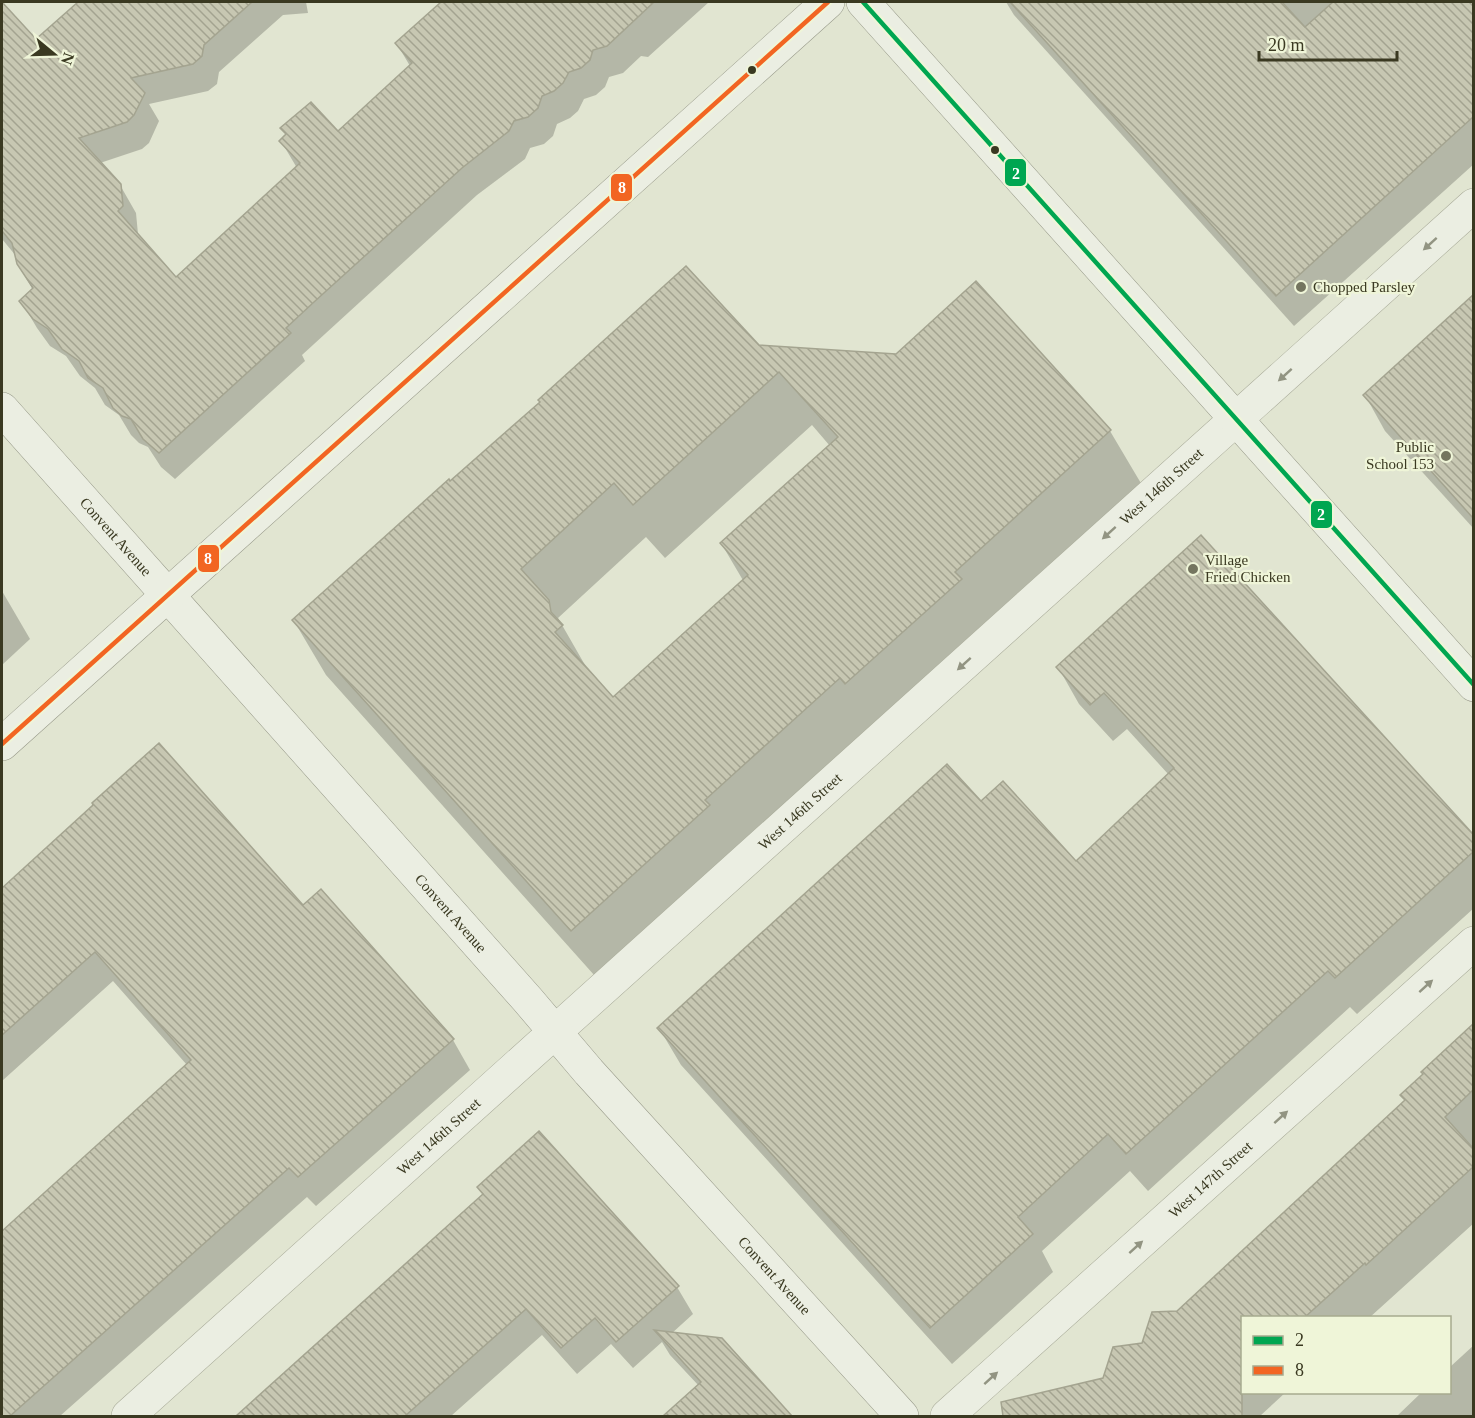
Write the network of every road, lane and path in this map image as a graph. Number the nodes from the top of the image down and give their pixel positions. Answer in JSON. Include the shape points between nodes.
{"nodes":[{"id":1,"x":828,"y":2,"type":"edge"},
{"id":2,"x":863,"y":2,"type":"edge"},
{"id":3,"x":1473,"y":205,"type":"edge"},
{"id":4,"x":2,"y":409,"type":"edge"},
{"id":5,"x":1235,"y":420,"type":"junction"},
{"id":6,"x":168,"y":596,"type":"junction"},
{"id":7,"x":1473,"y":685,"type":"edge"},
{"id":8,"x":2,"y":744,"type":"edge"},
{"id":9,"x":1473,"y":943,"type":"edge"},
{"id":10,"x":557,"y":1032,"type":"junction"},
{"id":11,"x":128,"y":1416,"type":"edge"},
{"id":12,"x":902,"y":1416,"type":"edge"},
{"id":13,"x":947,"y":1416,"type":"edge"}],
"edges":[{"from":1,"to":6,"type":"street"},
{"from":2,"to":5,"type":"street"},
{"from":3,"to":5,"type":"street","name":"West 146th Street","one_way":true},
{"from":4,"to":6,"type":"street","name":"Convent Avenue"},
{"from":5,"to":7,"type":"street"},
{"from":5,"to":10,"type":"street","name":"West 146th Street","one_way":true},
{"from":6,"to":8,"type":"street"},
{"from":6,"to":10,"type":"street","name":"Convent Avenue"},
{"from":13,"to":9,"type":"street","name":"West 147th Street","one_way":true},
{"from":10,"to":11,"type":"street","name":"West 146th Street"},
{"from":10,"to":12,"type":"street","name":"Convent Avenue"}]}
